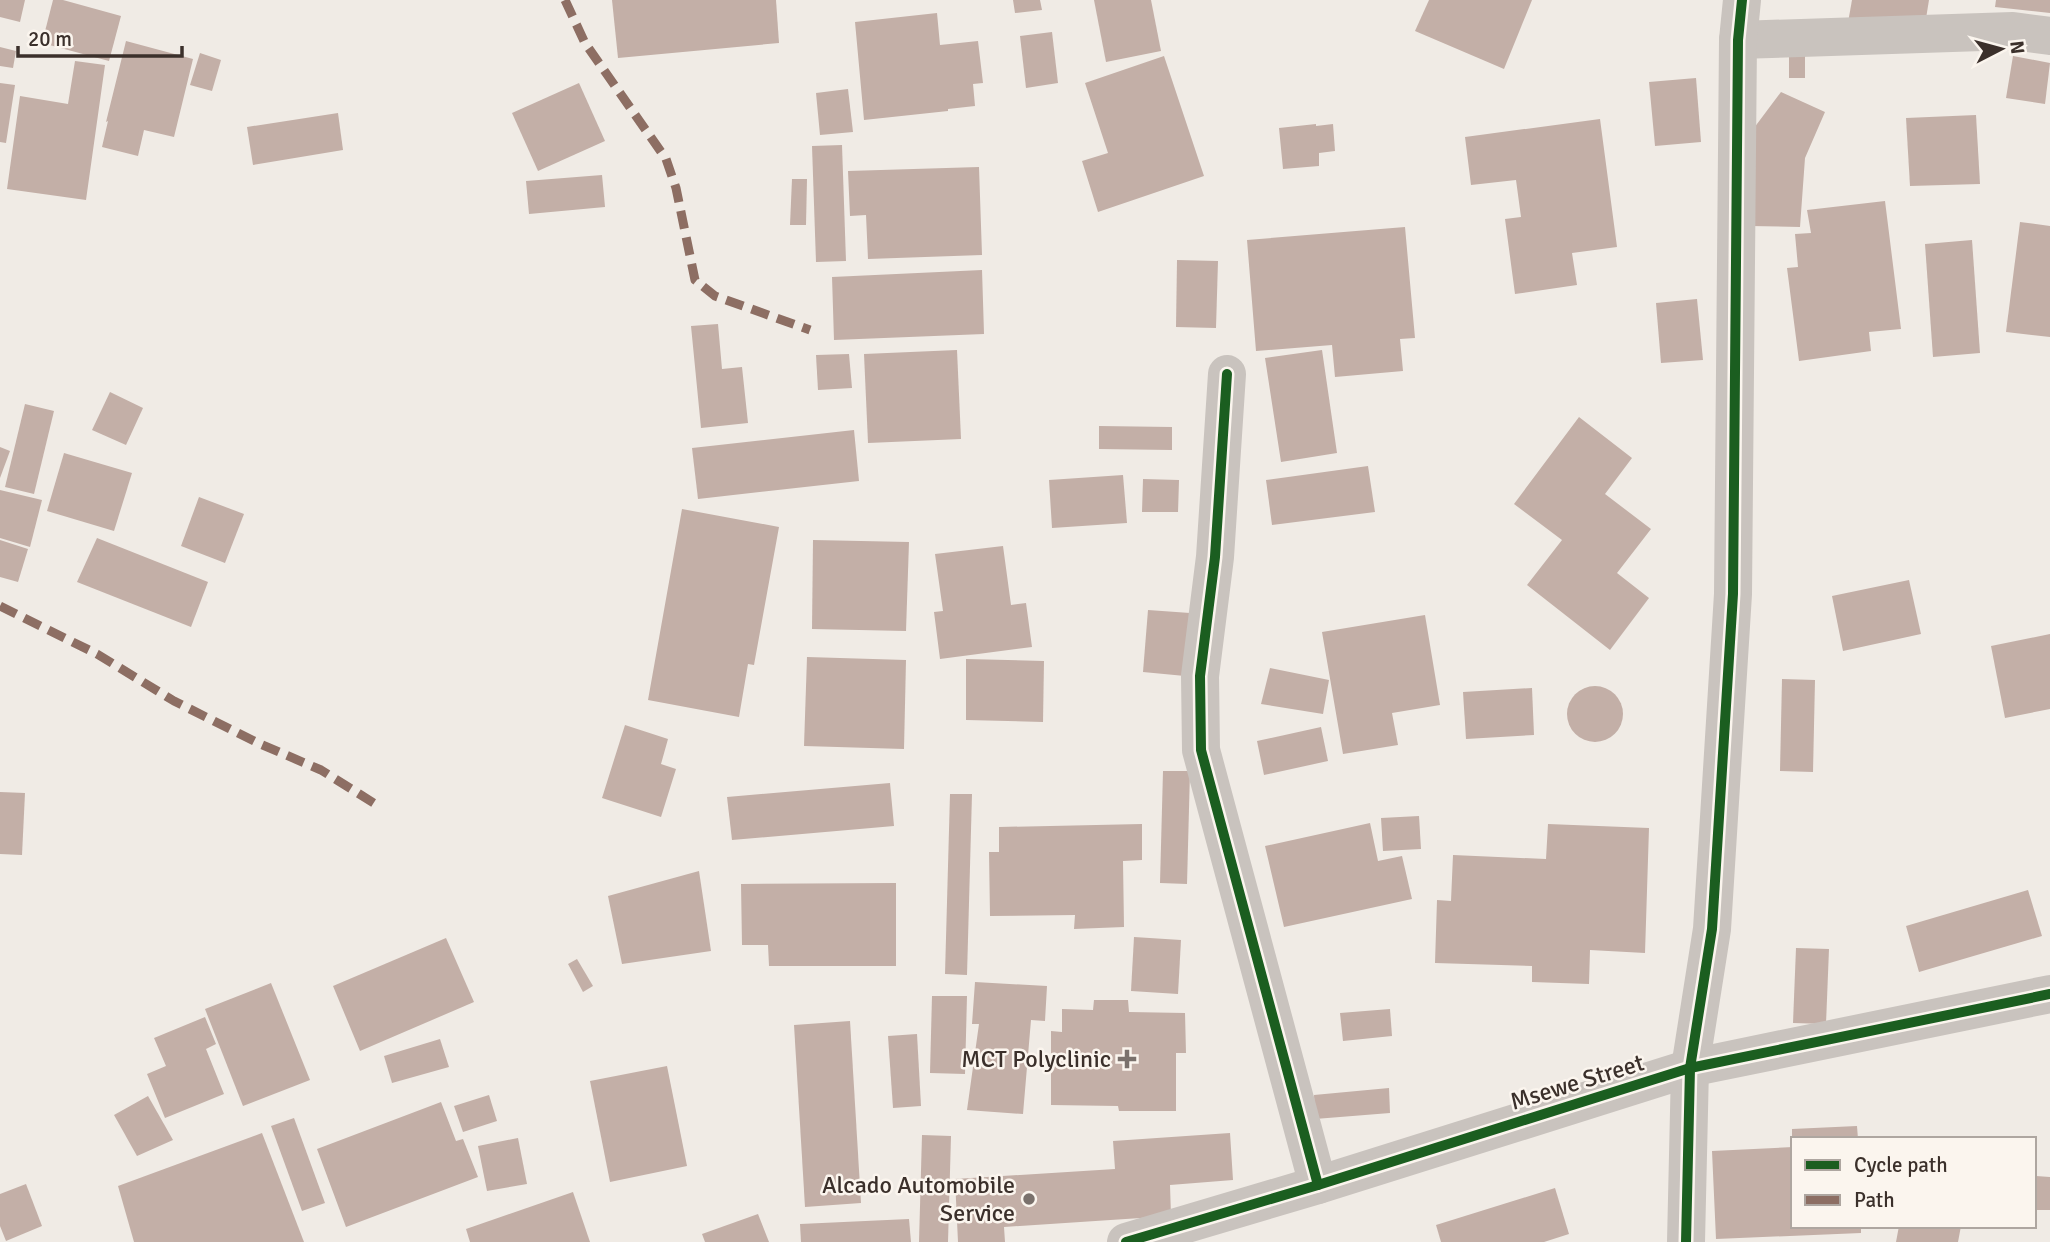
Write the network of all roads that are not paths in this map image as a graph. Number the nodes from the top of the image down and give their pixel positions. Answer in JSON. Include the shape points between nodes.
{"nodes":[{"id":1,"x":1742,"y":0,"type":"edge"},
{"id":2,"x":2050,"y":36,"type":"edge"},
{"id":3,"x":1738,"y":40,"type":"junction"},
{"id":4,"x":1227,"y":374,"type":"dead end"},
{"id":5,"x":2050,"y":994,"type":"edge"},
{"id":6,"x":1690,"y":1068,"type":"junction"},
{"id":7,"x":1318,"y":1185,"type":"junction"},
{"id":8,"x":1126,"y":1242,"type":"edge"},
{"id":9,"x":1686,"y":1242,"type":"edge"}],
"edges":[{"from":1,"to":3,"type":"street"},
{"from":2,"to":3,"type":"street","via":[[2013,31]]},
{"from":3,"to":6,"type":"street","via":[[1733,594],[1712,929]]},
{"from":4,"to":7,"type":"street","via":[[1215,557],[1200,676],[1201,750]]},
{"from":5,"to":6,"type":"street","name":"Msewe Street"},
{"from":6,"to":7,"type":"street","name":"Msewe Street"},
{"from":6,"to":9,"type":"street"},
{"from":7,"to":8,"type":"street","name":"Msewe Street"}]}
